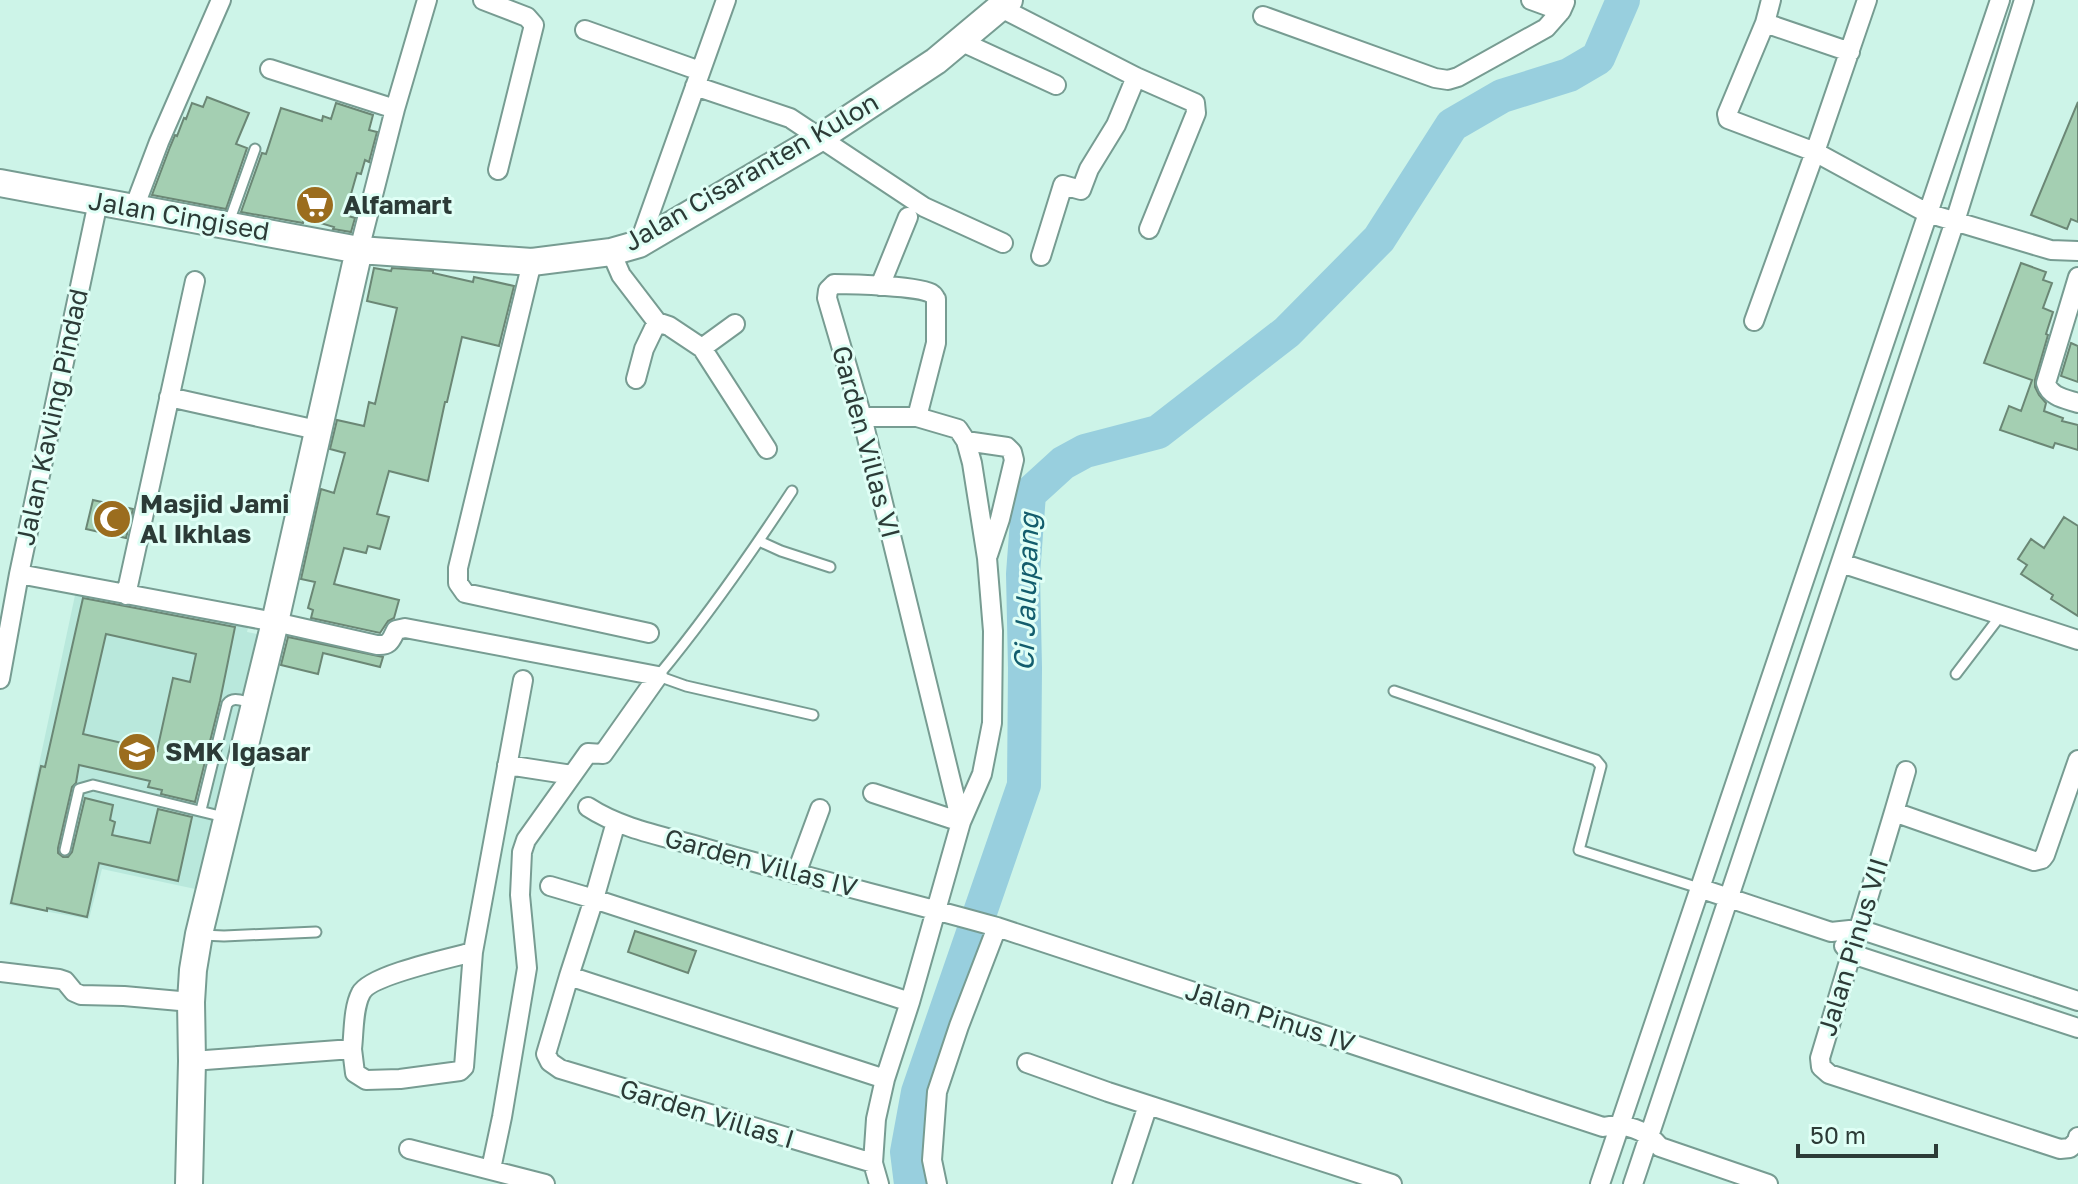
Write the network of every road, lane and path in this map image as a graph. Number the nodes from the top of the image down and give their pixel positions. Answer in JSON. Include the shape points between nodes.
{"nodes":[{"id":1,"x":221,"y":0,"type":"edge"},
{"id":2,"x":427,"y":0,"type":"edge"},
{"id":3,"x":483,"y":0,"type":"edge"},
{"id":4,"x":726,"y":0,"type":"edge"},
{"id":5,"x":1531,"y":0,"type":"edge"},
{"id":6,"x":1771,"y":0,"type":"edge"},
{"id":7,"x":1867,"y":0,"type":"edge"},
{"id":8,"x":2000,"y":0,"type":"edge"},
{"id":9,"x":2024,"y":0,"type":"edge"},
{"id":10,"x":1005,"y":4,"type":"edge"},
{"id":11,"x":1563,"y":6,"type":"edge"},
{"id":12,"x":1263,"y":16,"type":"dead end"},
{"id":13,"x":1765,"y":23,"type":"junction"},
{"id":14,"x":585,"y":30,"type":"dead end"},
{"id":15,"x":960,"y":41,"type":"junction"},
{"id":16,"x":1850,"y":52,"type":"junction"},
{"id":17,"x":270,"y":69,"type":"dead end"},
{"id":18,"x":1136,"y":77,"type":"junction"},
{"id":19,"x":697,"y":79,"type":"junction"},
{"id":20,"x":1056,"y":85,"type":"dead end"},
{"id":21,"x":395,"y":109,"type":"junction"},
{"id":22,"x":821,"y":137,"type":"junction"},
{"id":23,"x":255,"y":149,"type":"dead end"},
{"id":24,"x":1815,"y":152,"type":"junction"},
{"id":25,"x":498,"y":170,"type":"dead end"},
{"id":26,"x":0,"y":183,"type":"edge"},
{"id":27,"x":98,"y":202,"type":"junction"},
{"id":28,"x":134,"y":208,"type":"junction"},
{"id":29,"x":1927,"y":213,"type":"junction"},
{"id":30,"x":908,"y":217,"type":"dead end"},
{"id":31,"x":1955,"y":222,"type":"junction"},
{"id":32,"x":228,"y":225,"type":"junction"},
{"id":33,"x":1149,"y":229,"type":"dead end"},
{"id":34,"x":1003,"y":243,"type":"dead end"},
{"id":35,"x":639,"y":244,"type":"junction"},
{"id":36,"x":359,"y":250,"type":"junction"},
{"id":37,"x":2051,"y":250,"type":"junction"},
{"id":38,"x":2078,"y":251,"type":"edge"},
{"id":39,"x":611,"y":252,"type":"junction"},
{"id":40,"x":1041,"y":256,"type":"dead end"},
{"id":41,"x":532,"y":262,"type":"junction"},
{"id":42,"x":2078,"y":267,"type":"edge"},
{"id":43,"x":2078,"y":277,"type":"edge"},
{"id":44,"x":195,"y":281,"type":"dead end"},
{"id":45,"x":880,"y":286,"type":"junction"},
{"id":46,"x":1754,"y":321,"type":"dead end"},
{"id":47,"x":657,"y":322,"type":"junction"},
{"id":48,"x":735,"y":324,"type":"dead end"},
{"id":49,"x":702,"y":348,"type":"junction"},
{"id":50,"x":636,"y":379,"type":"dead end"},
{"id":51,"x":169,"y":397,"type":"junction"},
{"id":52,"x":2078,"y":403,"type":"edge"},
{"id":53,"x":862,"y":417,"type":"junction"},
{"id":54,"x":917,"y":417,"type":"junction"},
{"id":55,"x":317,"y":430,"type":"junction"},
{"id":56,"x":966,"y":441,"type":"junction"},
{"id":57,"x":767,"y":449,"type":"dead end"},
{"id":58,"x":792,"y":491,"type":"dead end"},
{"id":59,"x":1817,"y":539,"type":"junction"},
{"id":60,"x":759,"y":541,"type":"junction"},
{"id":61,"x":987,"y":558,"type":"junction"},
{"id":62,"x":1841,"y":562,"type":"junction"},
{"id":63,"x":830,"y":567,"type":"dead end"},
{"id":64,"x":1807,"y":568,"type":"junction"},
{"id":65,"x":19,"y":574,"type":"junction"},
{"id":66,"x":126,"y":595,"type":"junction"},
{"id":67,"x":2001,"y":615,"type":"junction"},
{"id":68,"x":275,"y":622,"type":"junction"},
{"id":69,"x":649,"y":633,"type":"dead end"},
{"id":70,"x":2078,"y":640,"type":"edge"},
{"id":71,"x":1956,"y":674,"type":"dead end"},
{"id":72,"x":658,"y":676,"type":"junction"},
{"id":73,"x":0,"y":679,"type":"edge"},
{"id":74,"x":523,"y":680,"type":"dead end"},
{"id":75,"x":1394,"y":691,"type":"dead end"},
{"id":76,"x":254,"y":704,"type":"junction"},
{"id":77,"x":813,"y":715,"type":"dead end"},
{"id":78,"x":507,"y":765,"type":"junction"},
{"id":79,"x":1906,"y":771,"type":"dead end"},
{"id":80,"x":2076,"y":771,"type":"edge"},
{"id":81,"x":572,"y":775,"type":"junction"},
{"id":82,"x":873,"y":793,"type":"dead end"},
{"id":83,"x":588,"y":807,"type":"dead end"},
{"id":84,"x":820,"y":809,"type":"dead end"},
{"id":85,"x":201,"y":810,"type":"junction"},
{"id":86,"x":1894,"y":812,"type":"junction"},
{"id":87,"x":227,"y":818,"type":"junction"},
{"id":88,"x":616,"y":822,"type":"junction"},
{"id":89,"x":961,"y":822,"type":"junction"},
{"id":90,"x":65,"y":850,"type":"dead end"},
{"id":91,"x":796,"y":874,"type":"junction"},
{"id":92,"x":550,"y":886,"type":"dead end"},
{"id":93,"x":1699,"y":888,"type":"junction"},
{"id":94,"x":594,"y":899,"type":"junction"},
{"id":95,"x":1729,"y":899,"type":"junction"},
{"id":96,"x":942,"y":911,"type":"junction"},
{"id":97,"x":992,"y":926,"type":"junction"},
{"id":98,"x":1859,"y":929,"type":"junction"},
{"id":99,"x":316,"y":932,"type":"dead end"},
{"id":100,"x":1831,"y":932,"type":"junction"},
{"id":101,"x":199,"y":934,"type":"junction"},
{"id":102,"x":473,"y":952,"type":"junction"},
{"id":103,"x":1852,"y":954,"type":"junction"},
{"id":104,"x":0,"y":972,"type":"edge"},
{"id":105,"x":569,"y":976,"type":"junction"},
{"id":106,"x":2078,"y":1001,"type":"edge"},
{"id":107,"x":191,"y":1002,"type":"junction"},
{"id":108,"x":910,"y":1002,"type":"junction"},
{"id":109,"x":2078,"y":1028,"type":"edge"},
{"id":110,"x":352,"y":1049,"type":"junction"},
{"id":111,"x":192,"y":1061,"type":"junction"},
{"id":112,"x":1027,"y":1063,"type":"dead end"},
{"id":113,"x":885,"y":1079,"type":"junction"},
{"id":114,"x":1148,"y":1105,"type":"junction"},
{"id":115,"x":1611,"y":1131,"type":"junction"},
{"id":116,"x":2078,"y":1137,"type":"edge"},
{"id":117,"x":1651,"y":1145,"type":"junction"},
{"id":118,"x":409,"y":1149,"type":"dead end"},
{"id":119,"x":873,"y":1163,"type":"junction"},
{"id":120,"x":495,"y":1175,"type":"edge"},
{"id":121,"x":189,"y":1184,"type":"edge"},
{"id":122,"x":545,"y":1184,"type":"edge"},
{"id":123,"x":879,"y":1184,"type":"edge"},
{"id":124,"x":937,"y":1184,"type":"edge"},
{"id":125,"x":1122,"y":1184,"type":"edge"},
{"id":126,"x":1392,"y":1184,"type":"edge"},
{"id":127,"x":1600,"y":1184,"type":"edge"},
{"id":128,"x":1633,"y":1184,"type":"edge"},
{"id":129,"x":1768,"y":1184,"type":"edge"}],
"edges":[{"from":1,"to":28,"type":"street"},
{"from":2,"to":21,"type":"street"},
{"from":3,"to":25,"type":"street","via":[[527,17],[534,25]]},
{"from":4,"to":19,"type":"street"},
{"from":5,"to":11,"type":"street"},
{"from":6,"to":13,"type":"street"},
{"from":7,"to":16,"type":"street"},
{"from":8,"to":29,"type":"street"},
{"from":9,"to":31,"type":"street"},
{"from":10,"to":15,"type":"main road","name":"Jalan Cisaranten Kulon"},
{"from":10,"to":18,"type":"street"},
{"from":11,"to":12,"type":"street","via":[[1546,28],[1448,80]]},
{"from":13,"to":16,"type":"street"},
{"from":13,"to":24,"type":"street","via":[[1727,117]]},
{"from":14,"to":19,"type":"street"},
{"from":15,"to":20,"type":"street"},
{"from":15,"to":22,"type":"main road","name":"Jalan Cisaranten Kulon"},
{"from":16,"to":24,"type":"street"},
{"from":17,"to":21,"type":"street"},
{"from":18,"to":33,"type":"street","via":[[1197,108]]},
{"from":18,"to":40,"type":"street","via":[[1081,190],[1063,185]]},
{"from":19,"to":22,"type":"street","via":[[790,118]]},
{"from":19,"to":35,"type":"street"},
{"from":21,"to":36,"type":"street"},
{"from":22,"to":34,"type":"street","via":[[924,207]]},
{"from":22,"to":35,"type":"main road","name":"Jalan Cisaranten Kulon"},
{"from":23,"to":32,"type":"lane"},
{"from":24,"to":29,"type":"street"},
{"from":24,"to":46,"type":"street"},
{"from":26,"to":27,"type":"main road","name":"Jalan Cingised"},
{"from":27,"to":28,"type":"main road","name":"Jalan Cingised"},
{"from":27,"to":65,"type":"street","name":"Jalan Kavling Pindad"},
{"from":28,"to":32,"type":"main road","name":"Jalan Cingised"},
{"from":29,"to":31,"type":"street"},
{"from":29,"to":59,"type":"street"},
{"from":30,"to":45,"type":"street"},
{"from":31,"to":37,"type":"street"},
{"from":31,"to":62,"type":"street"},
{"from":32,"to":36,"type":"main road","name":"Jalan Cingised"},
{"from":35,"to":39,"type":"main road","name":"Jalan Cisaranten Kulon"},
{"from":36,"to":41,"type":"main road","name":"Jalan Cisaranten Kulon"},
{"from":36,"to":55,"type":"main road"},
{"from":37,"to":38,"type":"street"},
{"from":37,"to":42,"type":"street"},
{"from":39,"to":41,"type":"main road","name":"Jalan Cisaranten Kulon"},
{"from":39,"to":47,"type":"street","via":[[621,275]]},
{"from":41,"to":69,"type":"street","via":[[458,583],[465,593]]},
{"from":43,"to":52,"type":"street","via":[[2046,383],[2054,395]]},
{"from":44,"to":51,"type":"street"},
{"from":45,"to":53,"type":"street","name":"Garden Villas VI","via":[[834,284],[828,290]]},
{"from":45,"to":54,"type":"street","name":"Garden Villas VI","via":[[925,291],[936,299],[936,343]]},
{"from":47,"to":49,"type":"street"},
{"from":47,"to":50,"type":"street"},
{"from":48,"to":49,"type":"street"},
{"from":49,"to":57,"type":"street"},
{"from":51,"to":55,"type":"street"},
{"from":51,"to":66,"type":"street"},
{"from":53,"to":54,"type":"street"},
{"from":53,"to":89,"type":"street","name":"Garden Villas VI"},
{"from":54,"to":56,"type":"street","via":[[958,429]]},
{"from":55,"to":68,"type":"main road"},
{"from":56,"to":61,"type":"street"},
{"from":56,"to":61,"type":"street","via":[[1007,447],[1014,460]]},
{"from":58,"to":60,"type":"lane"},
{"from":59,"to":62,"type":"street"},
{"from":59,"to":64,"type":"street"},
{"from":60,"to":63,"type":"lane"},
{"from":60,"to":72,"type":"lane"},
{"from":61,"to":89,"type":"street","via":[[992,723],[982,774]]},
{"from":62,"to":64,"type":"street"},
{"from":62,"to":67,"type":"street"},
{"from":62,"to":95,"type":"street"},
{"from":64,"to":93,"type":"street"},
{"from":65,"to":66,"type":"street"},
{"from":65,"to":73,"type":"street","name":"Jalan Kavling Pindad"},
{"from":66,"to":68,"type":"street"},
{"from":67,"to":70,"type":"street"},
{"from":67,"to":71,"type":"lane"},
{"from":68,"to":72,"type":"street","via":[[385,646],[396,630],[405,628]]},
{"from":68,"to":76,"type":"main road"},
{"from":72,"to":77,"type":"lane"},
{"from":72,"to":81,"type":"street","via":[[603,754],[588,753]]},
{"from":74,"to":78,"type":"street"},
{"from":75,"to":93,"type":"lane","via":[[1596,760],[1601,766],[1579,850]]},
{"from":76,"to":85,"type":"lane","via":[[234,699],[227,704]]},
{"from":76,"to":87,"type":"main road"},
{"from":78,"to":81,"type":"street"},
{"from":78,"to":102,"type":"street"},
{"from":79,"to":86,"type":"street","name":"Jalan Pinus VII"},
{"from":80,"to":86,"type":"street","via":[[2045,855],[2034,861]]},
{"from":81,"to":120,"type":"street","via":[[522,852],[527,968]]},
{"from":82,"to":89,"type":"street"},
{"from":83,"to":88,"type":"street","name":"Garden Villas IV"},
{"from":84,"to":91,"type":"street"},
{"from":85,"to":87,"type":"lane"},
{"from":85,"to":90,"type":"lane","via":[[86,786],[79,789]]},
{"from":86,"to":98,"type":"street","name":"Jalan Pinus VII"},
{"from":87,"to":101,"type":"main road"},
{"from":88,"to":91,"type":"street","name":"Garden Villas IV"},
{"from":88,"to":94,"type":"street"},
{"from":89,"to":96,"type":"street"},
{"from":91,"to":96,"type":"street","name":"Garden Villas IV"},
{"from":92,"to":94,"type":"street"},
{"from":93,"to":95,"type":"street"},
{"from":93,"to":115,"type":"street"},
{"from":94,"to":105,"type":"street"},
{"from":94,"to":108,"type":"street"},
{"from":95,"to":100,"type":"street"},
{"from":95,"to":117,"type":"street"},
{"from":96,"to":97,"type":"street","name":"Jalan Pinus IV"},
{"from":96,"to":108,"type":"street"},
{"from":97,"to":115,"type":"street","name":"Jalan Pinus IV"},
{"from":97,"to":124,"type":"street","via":[[937,1092],[932,1160]]},
{"from":98,"to":100,"type":"street"},
{"from":98,"to":103,"type":"street","name":"Jalan Pinus VII"},
{"from":98,"to":106,"type":"street"},
{"from":99,"to":101,"type":"lane"},
{"from":100,"to":103,"type":"street"},
{"from":101,"to":107,"type":"main road"},
{"from":102,"to":110,"type":"street","via":[[405,969],[365,987],[357,1003]]},
{"from":102,"to":110,"type":"street","via":[[460,1071],[366,1080],[355,1073]]},
{"from":103,"to":109,"type":"street"},
{"from":103,"to":116,"type":"street","name":"Jalan Pinus VII","via":[[1820,1058],[1829,1074],[2060,1149],[2070,1148]]},
{"from":104,"to":107,"type":"street","via":[[59,979],[81,995]]},
{"from":105,"to":113,"type":"street"},
{"from":105,"to":119,"type":"street","name":"Garden Villas I","via":[[546,1054],[560,1069]]},
{"from":107,"to":111,"type":"main road"},
{"from":108,"to":113,"type":"street"},
{"from":110,"to":111,"type":"street"},
{"from":111,"to":121,"type":"main road"},
{"from":112,"to":114,"type":"street"},
{"from":113,"to":119,"type":"street"},
{"from":114,"to":125,"type":"street"},
{"from":114,"to":126,"type":"street"},
{"from":115,"to":117,"type":"street","name":"Jalan Pinus IV"},
{"from":115,"to":127,"type":"street"},
{"from":117,"to":128,"type":"street"},
{"from":117,"to":129,"type":"street","name":"Jalan Pinus IV"},
{"from":118,"to":120,"type":"street"},
{"from":119,"to":123,"type":"street"},
{"from":120,"to":122,"type":"street"}]}
